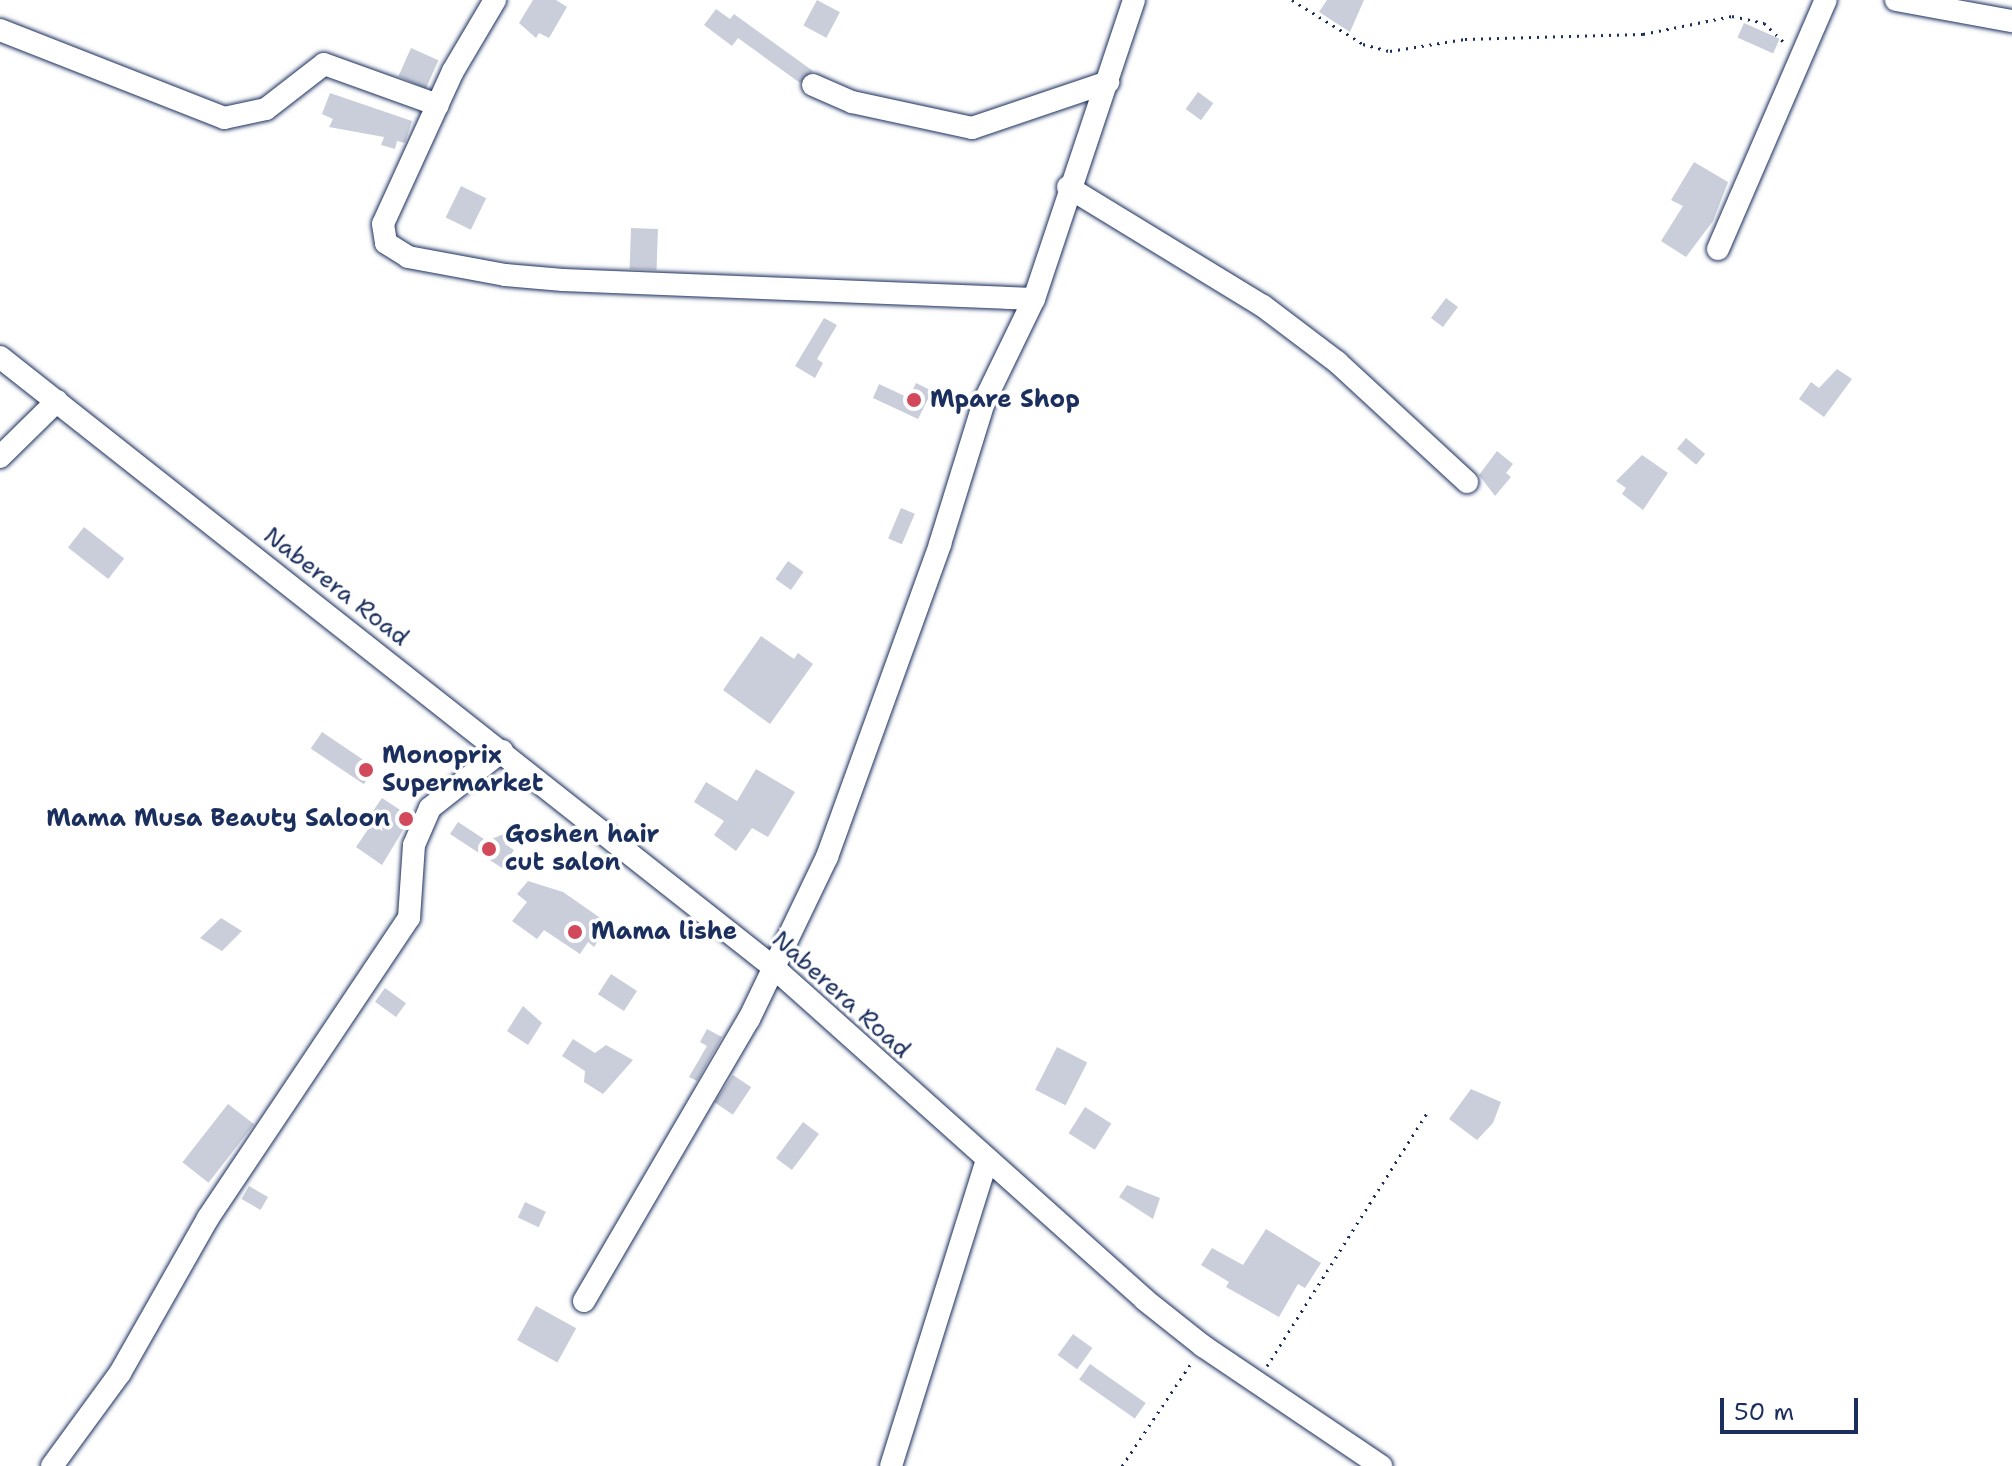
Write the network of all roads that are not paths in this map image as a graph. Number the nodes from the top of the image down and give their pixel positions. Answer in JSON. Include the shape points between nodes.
{"nodes":[{"id":1,"x":495,"y":0,"type":"edge"},
{"id":2,"x":1134,"y":0,"type":"edge"},
{"id":3,"x":1826,"y":0,"type":"edge"},
{"id":4,"x":1896,"y":0,"type":"edge"},
{"id":5,"x":2012,"y":21,"type":"edge"},
{"id":6,"x":0,"y":30,"type":"edge"},
{"id":7,"x":1108,"y":82,"type":"junction"},
{"id":8,"x":813,"y":85,"type":"dead end"},
{"id":9,"x":438,"y":105,"type":"junction"},
{"id":10,"x":1068,"y":187,"type":"junction"},
{"id":11,"x":1718,"y":249,"type":"dead end"},
{"id":12,"x":1034,"y":299,"type":"junction"},
{"id":13,"x":0,"y":357,"type":"edge"},
{"id":14,"x":57,"y":401,"type":"junction"},
{"id":15,"x":0,"y":457,"type":"edge"},
{"id":16,"x":1467,"y":482,"type":"dead end"},
{"id":17,"x":502,"y":751,"type":"junction"},
{"id":18,"x":773,"y":967,"type":"junction"},
{"id":19,"x":987,"y":1160,"type":"junction"},
{"id":20,"x":584,"y":1301,"type":"dead end"},
{"id":21,"x":52,"y":1466,"type":"edge"},
{"id":22,"x":891,"y":1466,"type":"edge"},
{"id":23,"x":1381,"y":1466,"type":"edge"}],
"edges":[{"from":1,"to":9,"type":"street"},
{"from":2,"to":7,"type":"street"},
{"from":3,"to":11,"type":"street"},
{"from":4,"to":5,"type":"street"},
{"from":6,"to":9,"type":"street","via":[[224,118],[266,109],[324,64]]},
{"from":7,"to":8,"type":"street","via":[[972,128],[852,102]]},
{"from":7,"to":10,"type":"street"},
{"from":9,"to":12,"type":"street","via":[[383,224],[386,243],[408,257],[563,280]]},
{"from":10,"to":12,"type":"street"},
{"from":10,"to":16,"type":"street","via":[[1263,306],[1337,362]]},
{"from":12,"to":18,"type":"street","via":[[984,402],[940,544],[827,857]]},
{"from":13,"to":14,"type":"street","name":"Naberera Road"},
{"from":14,"to":15,"type":"street"},
{"from":14,"to":17,"type":"street","name":"Naberera Road"},
{"from":17,"to":18,"type":"street","name":"Naberera Road"},
{"from":17,"to":21,"type":"street","via":[[426,813],[412,856],[409,918],[208,1218],[120,1373]]},
{"from":18,"to":19,"type":"street","name":"Naberera Road"},
{"from":18,"to":20,"type":"street","via":[[708,1091]]},
{"from":19,"to":22,"type":"street"},
{"from":19,"to":23,"type":"street","name":"Naberera Road","via":[[1203,1346]]}]}
